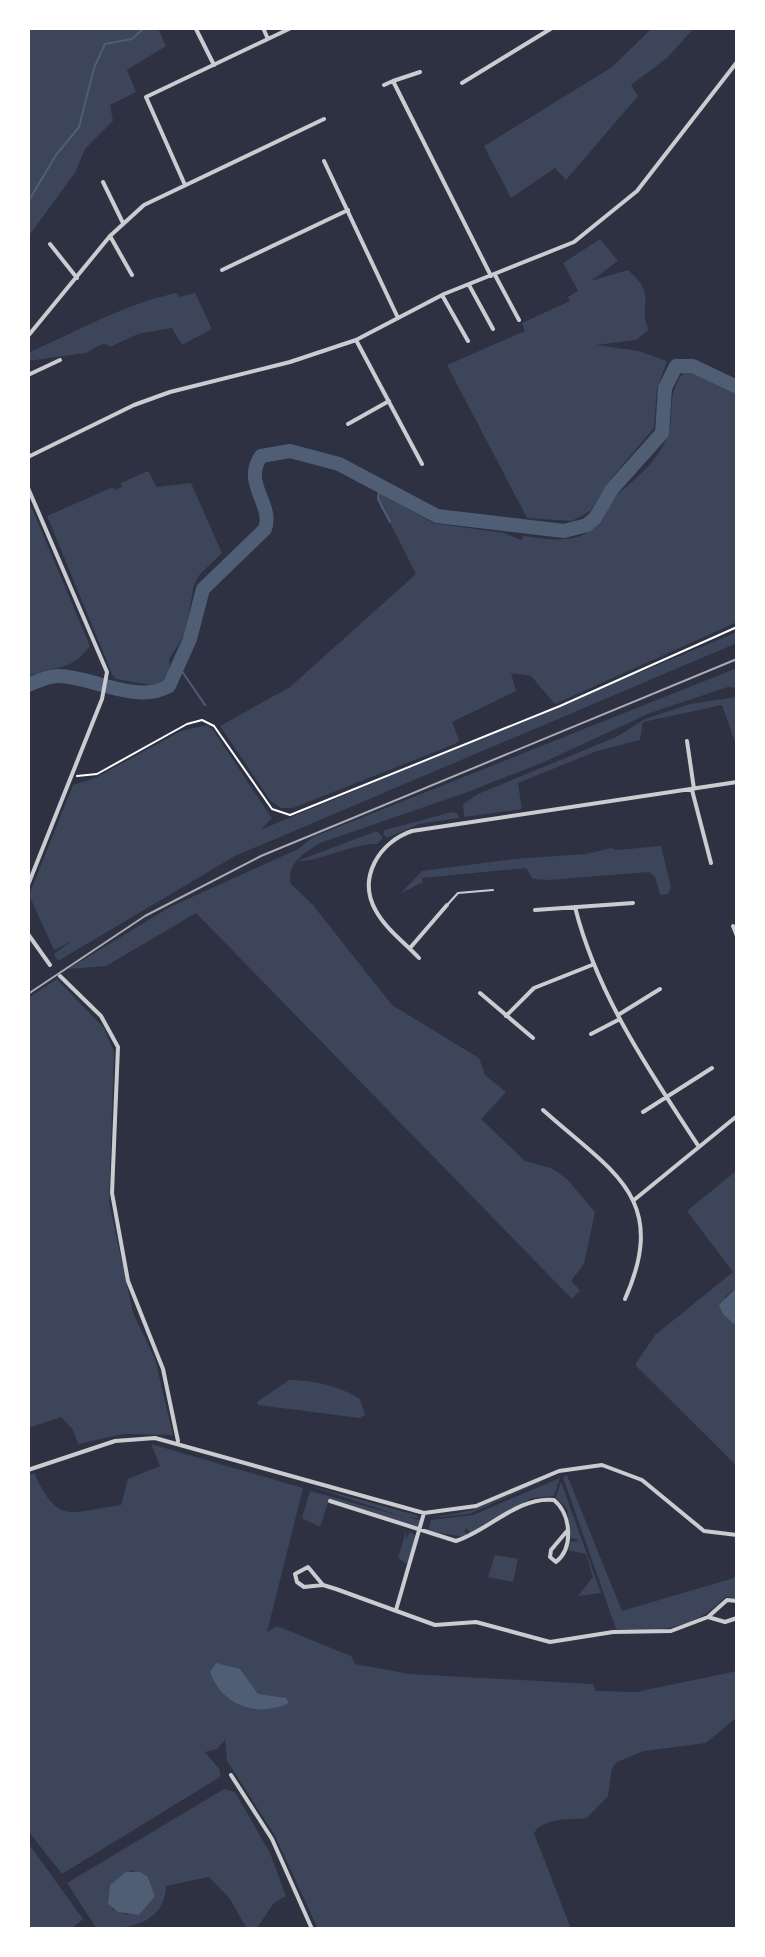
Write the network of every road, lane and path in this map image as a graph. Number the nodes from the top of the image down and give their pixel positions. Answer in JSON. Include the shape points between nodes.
{"nodes":[{"id":1,"x":263,"y":28,"type":"edge"},
{"id":2,"x":291,"y":28,"type":"edge"},
{"id":3,"x":552,"y":28,"type":"edge"},
{"id":4,"x":196,"y":29,"type":"edge"},
{"id":5,"x":268,"y":39,"type":"junction"},
{"id":6,"x":737,"y":62,"type":"edge"},
{"id":7,"x":214,"y":65,"type":"junction"},
{"id":8,"x":420,"y":72,"type":"dead end"},
{"id":9,"x":393,"y":81,"type":"junction"},
{"id":10,"x":462,"y":83,"type":"dead end"},
{"id":11,"x":384,"y":85,"type":"dead end"},
{"id":12,"x":324,"y":119,"type":"dead end"},
{"id":13,"x":324,"y":161,"type":"dead end"},
{"id":14,"x":103,"y":182,"type":"dead end"},
{"id":15,"x":185,"y":185,"type":"junction"},
{"id":16,"x":348,"y":210,"type":"junction"},
{"id":17,"x":123,"y":223,"type":"junction"},
{"id":18,"x":110,"y":236,"type":"junction"},
{"id":19,"x":50,"y":244,"type":"dead end"},
{"id":20,"x":222,"y":270,"type":"dead end"},
{"id":21,"x":132,"y":275,"type":"dead end"},
{"id":22,"x":493,"y":275,"type":"junction"},
{"id":23,"x":77,"y":278,"type":"junction"},
{"id":24,"x":469,"y":285,"type":"junction"},
{"id":25,"x":442,"y":295,"type":"junction"},
{"id":26,"x":398,"y":318,"type":"junction"},
{"id":27,"x":519,"y":320,"type":"dead end"},
{"id":28,"x":493,"y":329,"type":"dead end"},
{"id":29,"x":28,"y":336,"type":"edge"},
{"id":30,"x":356,"y":340,"type":"junction"},
{"id":31,"x":468,"y":341,"type":"dead end"},
{"id":32,"x":60,"y":360,"type":"dead end"},
{"id":33,"x":28,"y":375,"type":"edge"},
{"id":34,"x":389,"y":401,"type":"junction"},
{"id":35,"x":348,"y":424,"type":"dead end"},
{"id":36,"x":28,"y":457,"type":"edge"},
{"id":37,"x":422,"y":464,"type":"dead end"},
{"id":38,"x":28,"y":488,"type":"edge"},
{"id":39,"x":737,"y":627,"type":"edge"},
{"id":40,"x":687,"y":741,"type":"dead end"},
{"id":41,"x":72,"y":776,"type":"junction"},
{"id":42,"x":737,"y":782,"type":"edge"},
{"id":43,"x":693,"y":789,"type":"junction"},
{"id":44,"x":711,"y":863,"type":"dead end"},
{"id":45,"x":28,"y":885,"type":"edge"},
{"id":46,"x":493,"y":890,"type":"dead end"},
{"id":47,"x":633,"y":903,"type":"dead end"},
{"id":48,"x":447,"y":905,"type":"joint"},
{"id":49,"x":575,"y":907,"type":"junction"},
{"id":50,"x":535,"y":910,"type":"dead end"},
{"id":51,"x":733,"y":926,"type":"dead end"},
{"id":52,"x":28,"y":934,"type":"edge"},
{"id":53,"x":737,"y":936,"type":"edge"},
{"id":54,"x":410,"y":948,"type":"junction"},
{"id":55,"x":419,"y":958,"type":"dead end"},
{"id":56,"x":592,"y":964,"type":"junction"},
{"id":57,"x":50,"y":965,"type":"dead end"},
{"id":58,"x":60,"y":976,"type":"dead end"},
{"id":59,"x":660,"y":989,"type":"dead end"},
{"id":60,"x":480,"y":993,"type":"dead end"},
{"id":61,"x":506,"y":1016,"type":"junction"},
{"id":62,"x":619,"y":1017,"type":"junction"},
{"id":63,"x":591,"y":1034,"type":"dead end"},
{"id":64,"x":533,"y":1038,"type":"dead end"},
{"id":65,"x":712,"y":1068,"type":"dead end"},
{"id":66,"x":666,"y":1097,"type":"junction"},
{"id":67,"x":543,"y":1110,"type":"dead end"},
{"id":68,"x":643,"y":1112,"type":"dead end"},
{"id":69,"x":737,"y":1116,"type":"edge"},
{"id":70,"x":699,"y":1147,"type":"junction"},
{"id":71,"x":634,"y":1200,"type":"junction"},
{"id":72,"x":625,"y":1299,"type":"dead end"},
{"id":73,"x":178,"y":1442,"type":"junction"},
{"id":74,"x":28,"y":1470,"type":"edge"},
{"id":75,"x":330,"y":1501,"type":"dead end"},
{"id":76,"x":424,"y":1513,"type":"junction"},
{"id":77,"x":567,"y":1531,"type":"junction"},
{"id":78,"x":419,"y":1532,"type":"junction"},
{"id":79,"x":737,"y":1535,"type":"edge"},
{"id":80,"x":323,"y":1585,"type":"junction"},
{"id":81,"x":737,"y":1601,"type":"edge"},
{"id":82,"x":396,"y":1610,"type":"junction"},
{"id":83,"x":708,"y":1617,"type":"junction"},
{"id":84,"x":737,"y":1618,"type":"edge"},
{"id":85,"x":231,"y":1775,"type":"dead end"},
{"id":86,"x":312,"y":1929,"type":"edge"}],
"edges":[{"from":1,"to":5,"type":"street"},
{"from":2,"to":5,"type":"street"},
{"from":3,"to":10,"type":"street"},
{"from":4,"to":7,"type":"street"},
{"from":5,"to":7,"type":"street"},
{"from":6,"to":22,"type":"street","via":[[637,191],[595,228],[554,252]]},
{"from":7,"to":15,"type":"street","via":[[146,97]]},
{"from":8,"to":9,"type":"street"},
{"from":9,"to":11,"type":"street"},
{"from":9,"to":22,"type":"street"},
{"from":12,"to":15,"type":"street"},
{"from":13,"to":16,"type":"street"},
{"from":14,"to":17,"type":"street"},
{"from":15,"to":17,"type":"street","via":[[144,205]]},
{"from":16,"to":20,"type":"street"},
{"from":16,"to":26,"type":"street"},
{"from":17,"to":18,"type":"street"},
{"from":18,"to":21,"type":"street"},
{"from":18,"to":23,"type":"street"},
{"from":19,"to":23,"type":"street"},
{"from":22,"to":24,"type":"street"},
{"from":22,"to":27,"type":"street"},
{"from":23,"to":29,"type":"street"},
{"from":24,"to":25,"type":"street"},
{"from":24,"to":28,"type":"street"},
{"from":25,"to":26,"type":"street"},
{"from":25,"to":31,"type":"street"},
{"from":26,"to":30,"type":"street"},
{"from":30,"to":34,"type":"street"},
{"from":30,"to":36,"type":"street","via":[[170,392]]},
{"from":32,"to":33,"type":"street"},
{"from":34,"to":35,"type":"street"},
{"from":34,"to":37,"type":"street"},
{"from":38,"to":41,"type":"street","via":[[107,678]]},
{"from":39,"to":41,"type":"path","via":[[560,706],[290,815],[272,809],[214,726],[202,720],[97,774]]},
{"from":40,"to":43,"type":"street"},
{"from":41,"to":45,"type":"street"},
{"from":42,"to":43,"type":"street"},
{"from":43,"to":44,"type":"street"},
{"from":43,"to":54,"type":"street","via":[[412,831],[394,839],[374,863],[370,892],[382,920]]},
{"from":46,"to":48,"type":"lane","via":[[458,893]]},
{"from":47,"to":49,"type":"street"},
{"from":48,"to":54,"type":"street"},
{"from":49,"to":50,"type":"street"},
{"from":49,"to":56,"type":"street"},
{"from":51,"to":53,"type":"street"},
{"from":52,"to":57,"type":"street"},
{"from":54,"to":55,"type":"street"},
{"from":56,"to":61,"type":"street","via":[[534,988]]},
{"from":56,"to":62,"type":"street"},
{"from":58,"to":73,"type":"street","via":[[101,1016],[118,1047],[112,1193],[128,1281],[163,1369]]},
{"from":59,"to":62,"type":"street"},
{"from":60,"to":61,"type":"street"},
{"from":61,"to":64,"type":"street"},
{"from":62,"to":63,"type":"street"},
{"from":62,"to":66,"type":"street"},
{"from":65,"to":66,"type":"street"},
{"from":66,"to":68,"type":"street"},
{"from":66,"to":70,"type":"street"},
{"from":67,"to":71,"type":"street","via":[[622,1181]]},
{"from":69,"to":70,"type":"street"},
{"from":70,"to":71,"type":"street"},
{"from":71,"to":72,"type":"street","via":[[642,1248]]},
{"from":73,"to":74,"type":"street","via":[[130,1438]]},
{"from":73,"to":76,"type":"street"},
{"from":75,"to":78,"type":"street"},
{"from":76,"to":78,"type":"street"},
{"from":76,"to":79,"type":"street","via":[[476,1506],[559,1471],[602,1465],[642,1480],[704,1531]]},
{"from":77,"to":77,"type":"street","via":[[564,1553],[556,1562],[551,1550]]},
{"from":77,"to":78,"type":"street","via":[[560,1506],[545,1499],[456,1541]]},
{"from":78,"to":82,"type":"street"},
{"from":80,"to":80,"type":"street","via":[[304,1587],[295,1574],[308,1567]]},
{"from":80,"to":82,"type":"street"},
{"from":81,"to":83,"type":"street","via":[[727,1600]]},
{"from":82,"to":83,"type":"street","via":[[435,1625],[486,1623],[550,1642],[613,1632],[660,1633]]},
{"from":83,"to":84,"type":"street","via":[[725,1622]]},
{"from":85,"to":86,"type":"street","via":[[272,1839]]}]}
